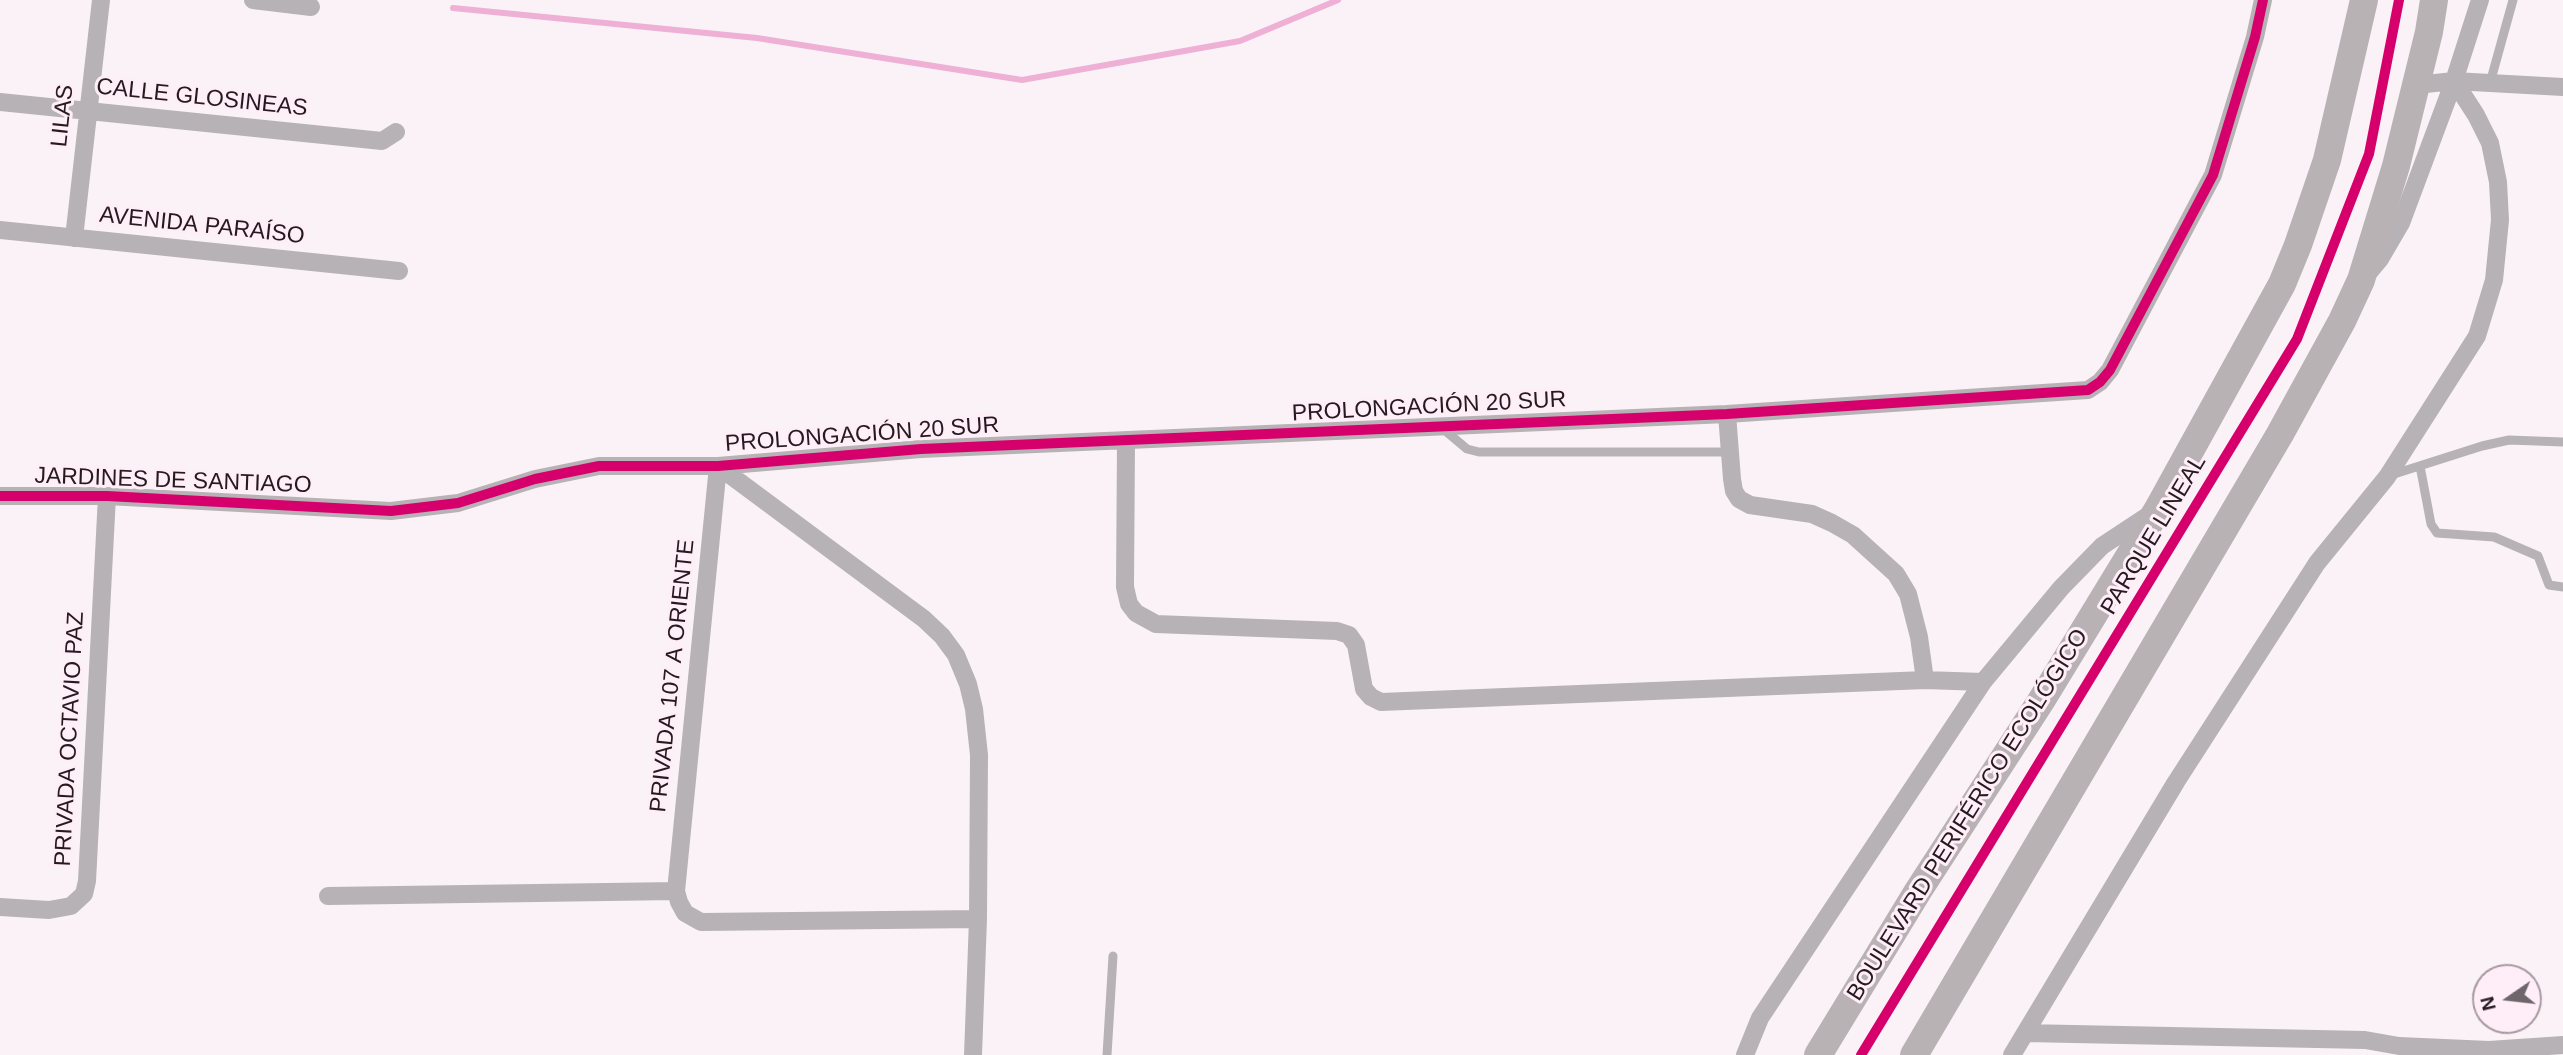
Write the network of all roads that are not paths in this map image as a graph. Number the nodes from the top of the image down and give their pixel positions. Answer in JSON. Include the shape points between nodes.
{"nodes":[{"id":1,"x":101,"y":0,"type":"edge"},
{"id":2,"x":253,"y":0,"type":"edge"},
{"id":3,"x":2263,"y":0,"type":"edge"},
{"id":4,"x":2364,"y":0,"type":"edge"},
{"id":5,"x":2434,"y":0,"type":"edge"},
{"id":6,"x":2480,"y":0,"type":"edge"},
{"id":7,"x":2514,"y":0,"type":"edge"},
{"id":8,"x":311,"y":7,"type":"dead end"},
{"id":9,"x":2454,"y":81,"type":"junction"},
{"id":10,"x":2490,"y":83,"type":"junction"},
{"id":11,"x":2416,"y":85,"type":"junction"},
{"id":12,"x":2563,"y":87,"type":"edge"},
{"id":13,"x":0,"y":102,"type":"edge"},
{"id":14,"x":88,"y":111,"type":"junction"},
{"id":15,"x":396,"y":132,"type":"dead end"},
{"id":16,"x":0,"y":230,"type":"edge"},
{"id":17,"x":75,"y":238,"type":"junction"},
{"id":18,"x":400,"y":271,"type":"dead end"},
{"id":19,"x":2361,"y":280,"type":"junction"},
{"id":20,"x":1727,"y":414,"type":"junction"},
{"id":21,"x":1440,"y":427,"type":"junction"},
{"id":22,"x":1126,"y":442,"type":"junction"},
{"id":23,"x":2563,"y":442,"type":"edge"},
{"id":24,"x":1730,"y":452,"type":"junction"},
{"id":25,"x":718,"y":466,"type":"junction"},
{"id":26,"x":2420,"y":466,"type":"junction"},
{"id":27,"x":2386,"y":477,"type":"junction"},
{"id":28,"x":0,"y":496,"type":"edge"},
{"id":29,"x":107,"y":496,"type":"junction"},
{"id":30,"x":2158,"y":509,"type":"junction"},
{"id":31,"x":344,"y":510,"type":"joint"},
{"id":32,"x":2563,"y":587,"type":"edge"},
{"id":33,"x":1925,"y":680,"type":"junction"},
{"id":34,"x":1983,"y":682,"type":"junction"},
{"id":35,"x":676,"y":891,"type":"junction"},
{"id":36,"x":328,"y":896,"type":"dead end"},
{"id":37,"x":0,"y":907,"type":"edge"},
{"id":38,"x":978,"y":919,"type":"junction"},
{"id":39,"x":1113,"y":956,"type":"dead end"},
{"id":40,"x":2025,"y":1033,"type":"junction"},
{"id":41,"x":2563,"y":1045,"type":"edge"},
{"id":42,"x":973,"y":1055,"type":"edge"},
{"id":43,"x":1107,"y":1055,"type":"edge"},
{"id":44,"x":1745,"y":1055,"type":"edge"},
{"id":45,"x":1818,"y":1055,"type":"edge"},
{"id":46,"x":1914,"y":1055,"type":"edge"},
{"id":47,"x":2012,"y":1055,"type":"edge"}],
"edges":[{"from":1,"to":14,"type":"street","name":"LILAS"},
{"from":2,"to":8,"type":"street"},
{"from":3,"to":20,"type":"street","name":"PROLONGACIÓN 20 SUR","via":[[2213,175],[2100,382],[2088,390]]},
{"from":4,"to":30,"type":"highway","name":"BOULEVARD PERIFÉRICO ECOLÓGICO","via":[[2327,160],[2298,245],[2282,284]]},
{"from":5,"to":11,"type":"highway"},
{"from":6,"to":9,"type":"street"},
{"from":7,"to":10,"type":"lane"},
{"from":9,"to":10,"type":"street"},
{"from":9,"to":11,"type":"street"},
{"from":9,"to":19,"type":"street","via":[[2401,223]]},
{"from":9,"to":27,"type":"street","via":[[2490,143],[2498,182],[2500,220],[2494,280],[2477,336]]},
{"from":10,"to":12,"type":"street"},
{"from":11,"to":19,"type":"highway"},
{"from":13,"to":14,"type":"street","name":"CALLE GLOSINEAS"},
{"from":14,"to":15,"type":"street","name":"CALLE GLOSINEAS","via":[[382,141]]},
{"from":14,"to":17,"type":"street","name":"LILAS"},
{"from":16,"to":17,"type":"street","name":"AVENIDA PARAÍSO"},
{"from":17,"to":18,"type":"street","name":"AVENIDA PARAÍSO"},
{"from":19,"to":46,"type":"highway","via":[[2280,434]]},
{"from":20,"to":21,"type":"street","name":"PROLONGACIÓN 20 SUR"},
{"from":20,"to":24,"type":"street"},
{"from":21,"to":22,"type":"street","name":"PROLONGACIÓN 20 SUR"},
{"from":21,"to":24,"type":"lane","via":[[1467,449],[1479,452]]},
{"from":22,"to":25,"type":"street","name":"PROLONGACIÓN 20 SUR","via":[[921,449]]},
{"from":22,"to":33,"type":"street","via":[[1125,587],[1136,613],[1156,624],[1338,631],[1349,635],[1356,645],[1364,689],[1381,702]]},
{"from":23,"to":26,"type":"lane","via":[[2510,440]]},
{"from":24,"to":33,"type":"street","via":[[1739,499],[1750,505],[1812,514],[1832,523],[1853,535],[1896,574],[1908,594]]},
{"from":25,"to":31,"type":"street","name":"PROLONGACIÓN 20 SUR","via":[[599,466],[535,479],[458,503],[391,511]]},
{"from":25,"to":35,"type":"street","name":"PRIVADA 107 A ORIENTE"},
{"from":25,"to":38,"type":"street","via":[[924,619],[956,655],[974,709],[979,755]]},
{"from":26,"to":27,"type":"lane"},
{"from":26,"to":32,"type":"lane","via":[[2431,524],[2437,533],[2494,537],[2538,556],[2549,586]]},
{"from":27,"to":40,"type":"street","via":[[2317,563],[2176,782]]},
{"from":28,"to":29,"type":"street","name":"JARDINES DE SANTIAGO"},
{"from":29,"to":31,"type":"street","name":"JARDINES DE SANTIAGO"},
{"from":29,"to":37,"type":"street","name":"PRIVADA OCTAVIO PAZ","via":[[84,894],[71,906],[49,910]]},
{"from":30,"to":34,"type":"street","via":[[2102,546]]},
{"from":30,"to":45,"type":"highway","name":"BOULEVARD PERIFÉRICO ECOLÓGICO"},
{"from":33,"to":34,"type":"street"},
{"from":34,"to":44,"type":"street","via":[[1760,1018]]},
{"from":35,"to":36,"type":"street"},
{"from":35,"to":38,"type":"street","via":[[685,913],[701,922]]},
{"from":38,"to":42,"type":"street"},
{"from":39,"to":43,"type":"lane"},
{"from":40,"to":41,"type":"street","via":[[2365,1040],[2489,1050]]},
{"from":40,"to":47,"type":"street"}]}
